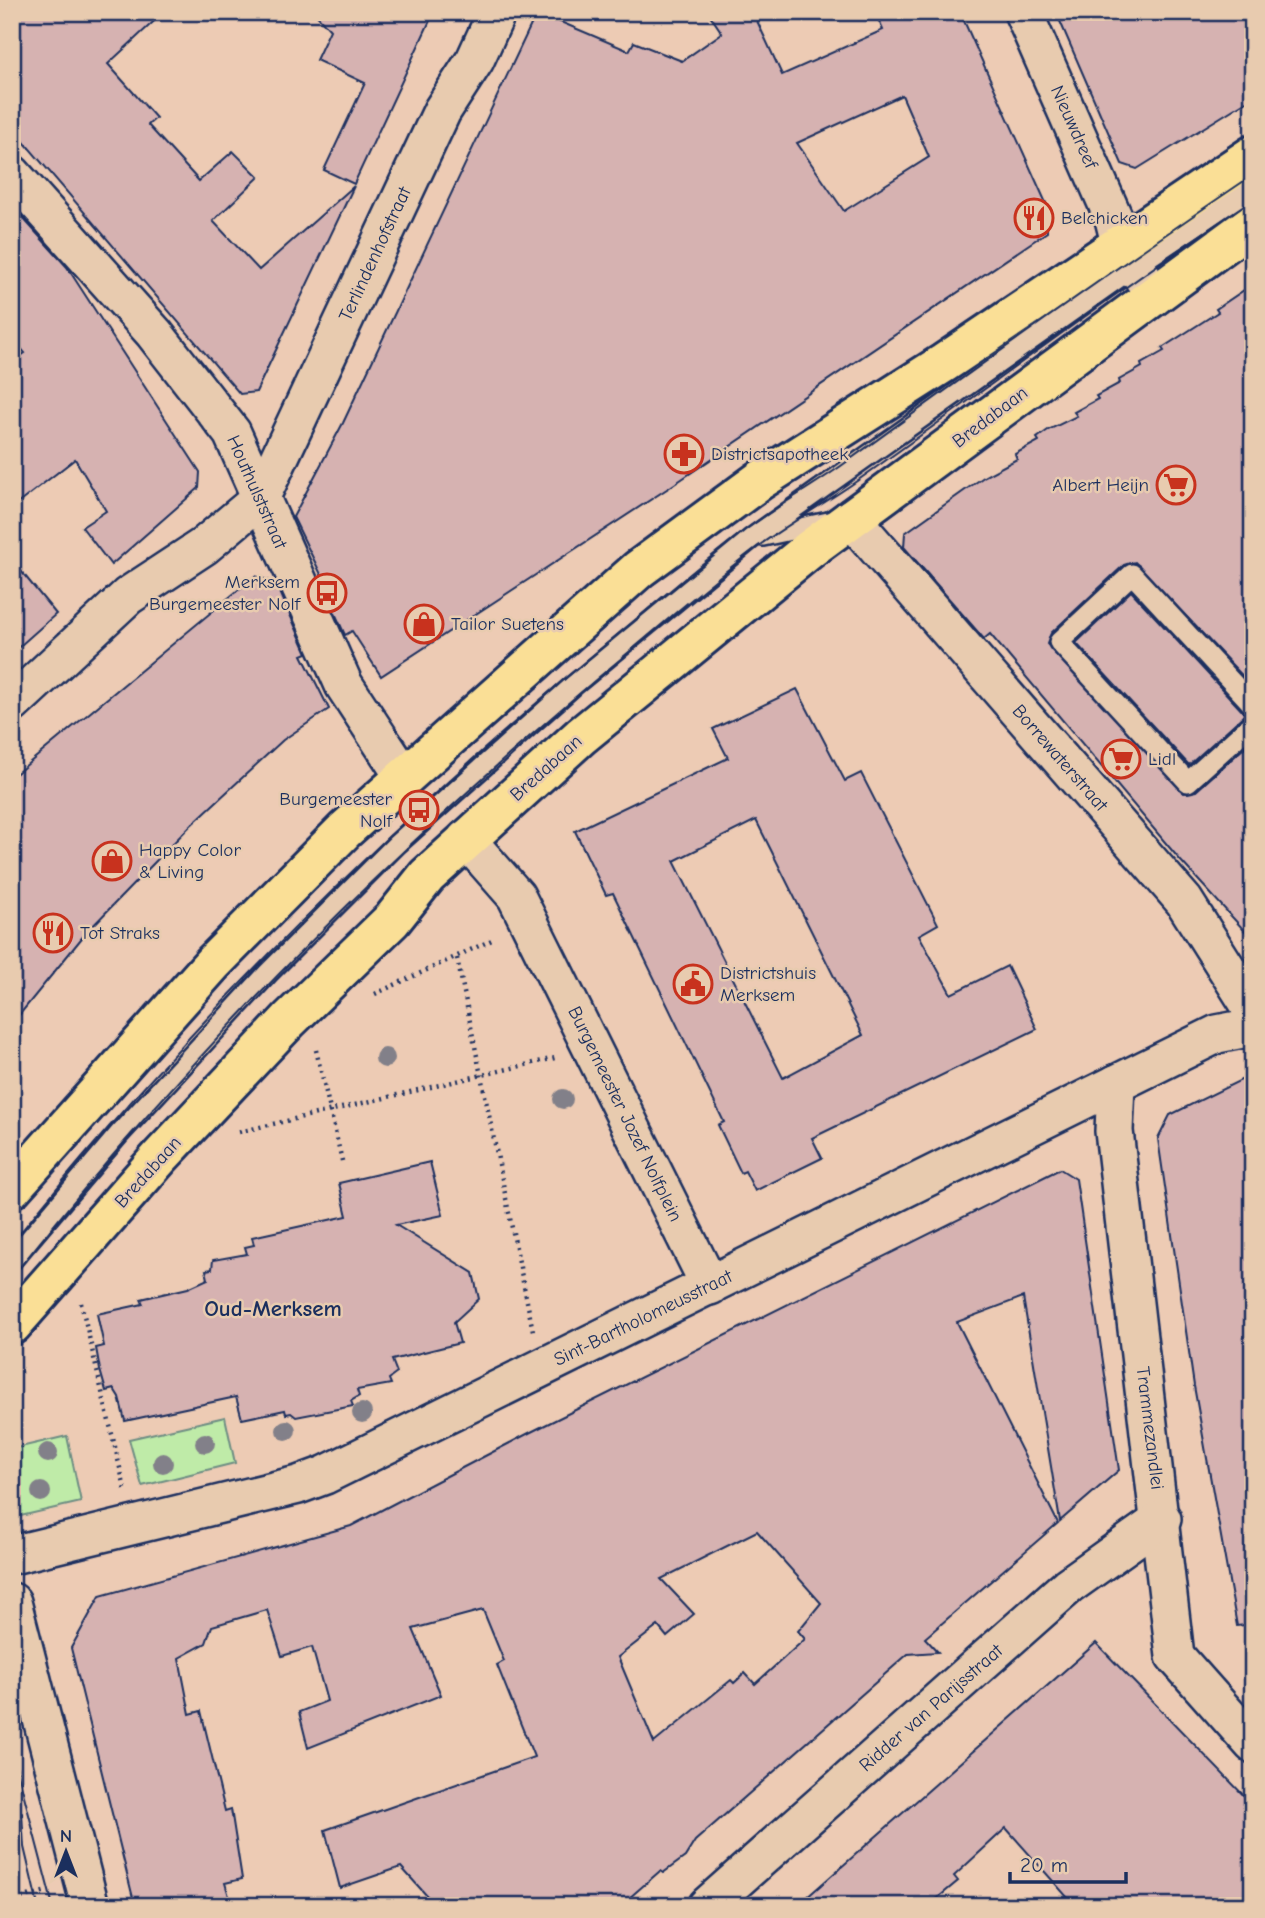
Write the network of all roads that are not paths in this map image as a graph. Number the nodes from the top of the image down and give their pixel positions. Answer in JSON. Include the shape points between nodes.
{"nodes":[{"id":1,"x":497,"y":12,"type":"edge"},
{"id":2,"x":1023,"y":12,"type":"edge"},
{"id":3,"x":1253,"y":155,"type":"edge"},
{"id":4,"x":12,"y":174,"type":"edge"},
{"id":5,"x":1253,"y":187,"type":"edge"},
{"id":6,"x":1253,"y":223,"type":"edge"},
{"id":7,"x":1137,"y":268,"type":"junction"},
{"id":8,"x":260,"y":499,"type":"junction"},
{"id":9,"x":851,"y":518,"type":"junction"},
{"id":10,"x":752,"y":538,"type":"junction"},
{"id":11,"x":12,"y":704,"type":"edge"},
{"id":12,"x":1253,"y":705,"type":"edge"},
{"id":13,"x":1253,"y":723,"type":"edge"},
{"id":14,"x":403,"y":775,"type":"junction"},
{"id":15,"x":466,"y":839,"type":"junction"},
{"id":16,"x":1253,"y":1010,"type":"edge"},
{"id":17,"x":1253,"y":1027,"type":"edge"},
{"id":18,"x":1116,"y":1084,"type":"junction"},
{"id":19,"x":12,"y":1188,"type":"edge"},
{"id":20,"x":12,"y":1260,"type":"edge"},
{"id":21,"x":710,"y":1286,"type":"junction"},
{"id":22,"x":12,"y":1325,"type":"edge"},
{"id":23,"x":1162,"y":1519,"type":"junction"},
{"id":24,"x":12,"y":1555,"type":"edge"},
{"id":25,"x":12,"y":1602,"type":"edge"},
{"id":26,"x":1253,"y":1744,"type":"edge"},
{"id":27,"x":90,"y":1906,"type":"edge"},
{"id":28,"x":707,"y":1906,"type":"edge"}],
"edges":[{"from":1,"to":8,"type":"street","name":"Terlindenhofstraat","via":[[475,60],[442,111]]},
{"from":2,"to":7,"type":"street","name":"Nieuwdreef"},
{"from":3,"to":7,"type":"main road","name":"Bredabaan"},
{"from":4,"to":8,"type":"street","name":"Houthulststraat","via":[[154,333],[232,433]]},
{"from":5,"to":7,"type":"lane","name":"Bredabaan"},
{"from":6,"to":7,"type":"main road","name":"Bredabaan"},
{"from":7,"to":9,"type":"main road","name":"Bredabaan"},
{"from":7,"to":10,"type":"lane"},
{"from":7,"to":14,"type":"main road","name":"Bredabaan","via":[[846,427],[759,481],[639,569]]},
{"from":8,"to":11,"type":"street","via":[[204,546],[128,596]]},
{"from":8,"to":14,"type":"street","name":"Houthulststraat","via":[[344,685]]},
{"from":9,"to":10,"type":"lane"},
{"from":9,"to":15,"type":"main road","name":"Bredabaan","via":[[643,684]]},
{"from":9,"to":16,"type":"street","name":"Borrewaterstraat","via":[[1184,901]]},
{"from":10,"to":20,"type":"lane","via":[[564,693],[397,844],[198,1046]]},
{"from":12,"to":13,"type":"lane","via":[[1132,574],[1059,642],[1188,782]]},
{"from":14,"to":19,"type":"main road","name":"Bredabaan","via":[[213,963]]},
{"from":15,"to":21,"type":"street","name":"Burgemeester Jozef Nolfplein","via":[[516,897]]},
{"from":15,"to":22,"type":"main road","name":"Bredabaan","via":[[160,1157]]},
{"from":17,"to":18,"type":"street","name":"Sint-Bartholomeusstraat","via":[[1217,1034]]},
{"from":18,"to":21,"type":"street","name":"Sint-Bartholomeusstraat"},
{"from":18,"to":23,"type":"street","name":"Trammezandlei","via":[[1114,1131]]},
{"from":21,"to":24,"type":"street","name":"Sint-Bartholomeusstraat","via":[[307,1482]]},
{"from":23,"to":26,"type":"street","name":"Trammezandlei","via":[[1175,1656]]},
{"from":23,"to":28,"type":"street","name":"Ridder van Parijsstraat","via":[[1068,1586]]},
{"from":25,"to":27,"type":"street"}]}
